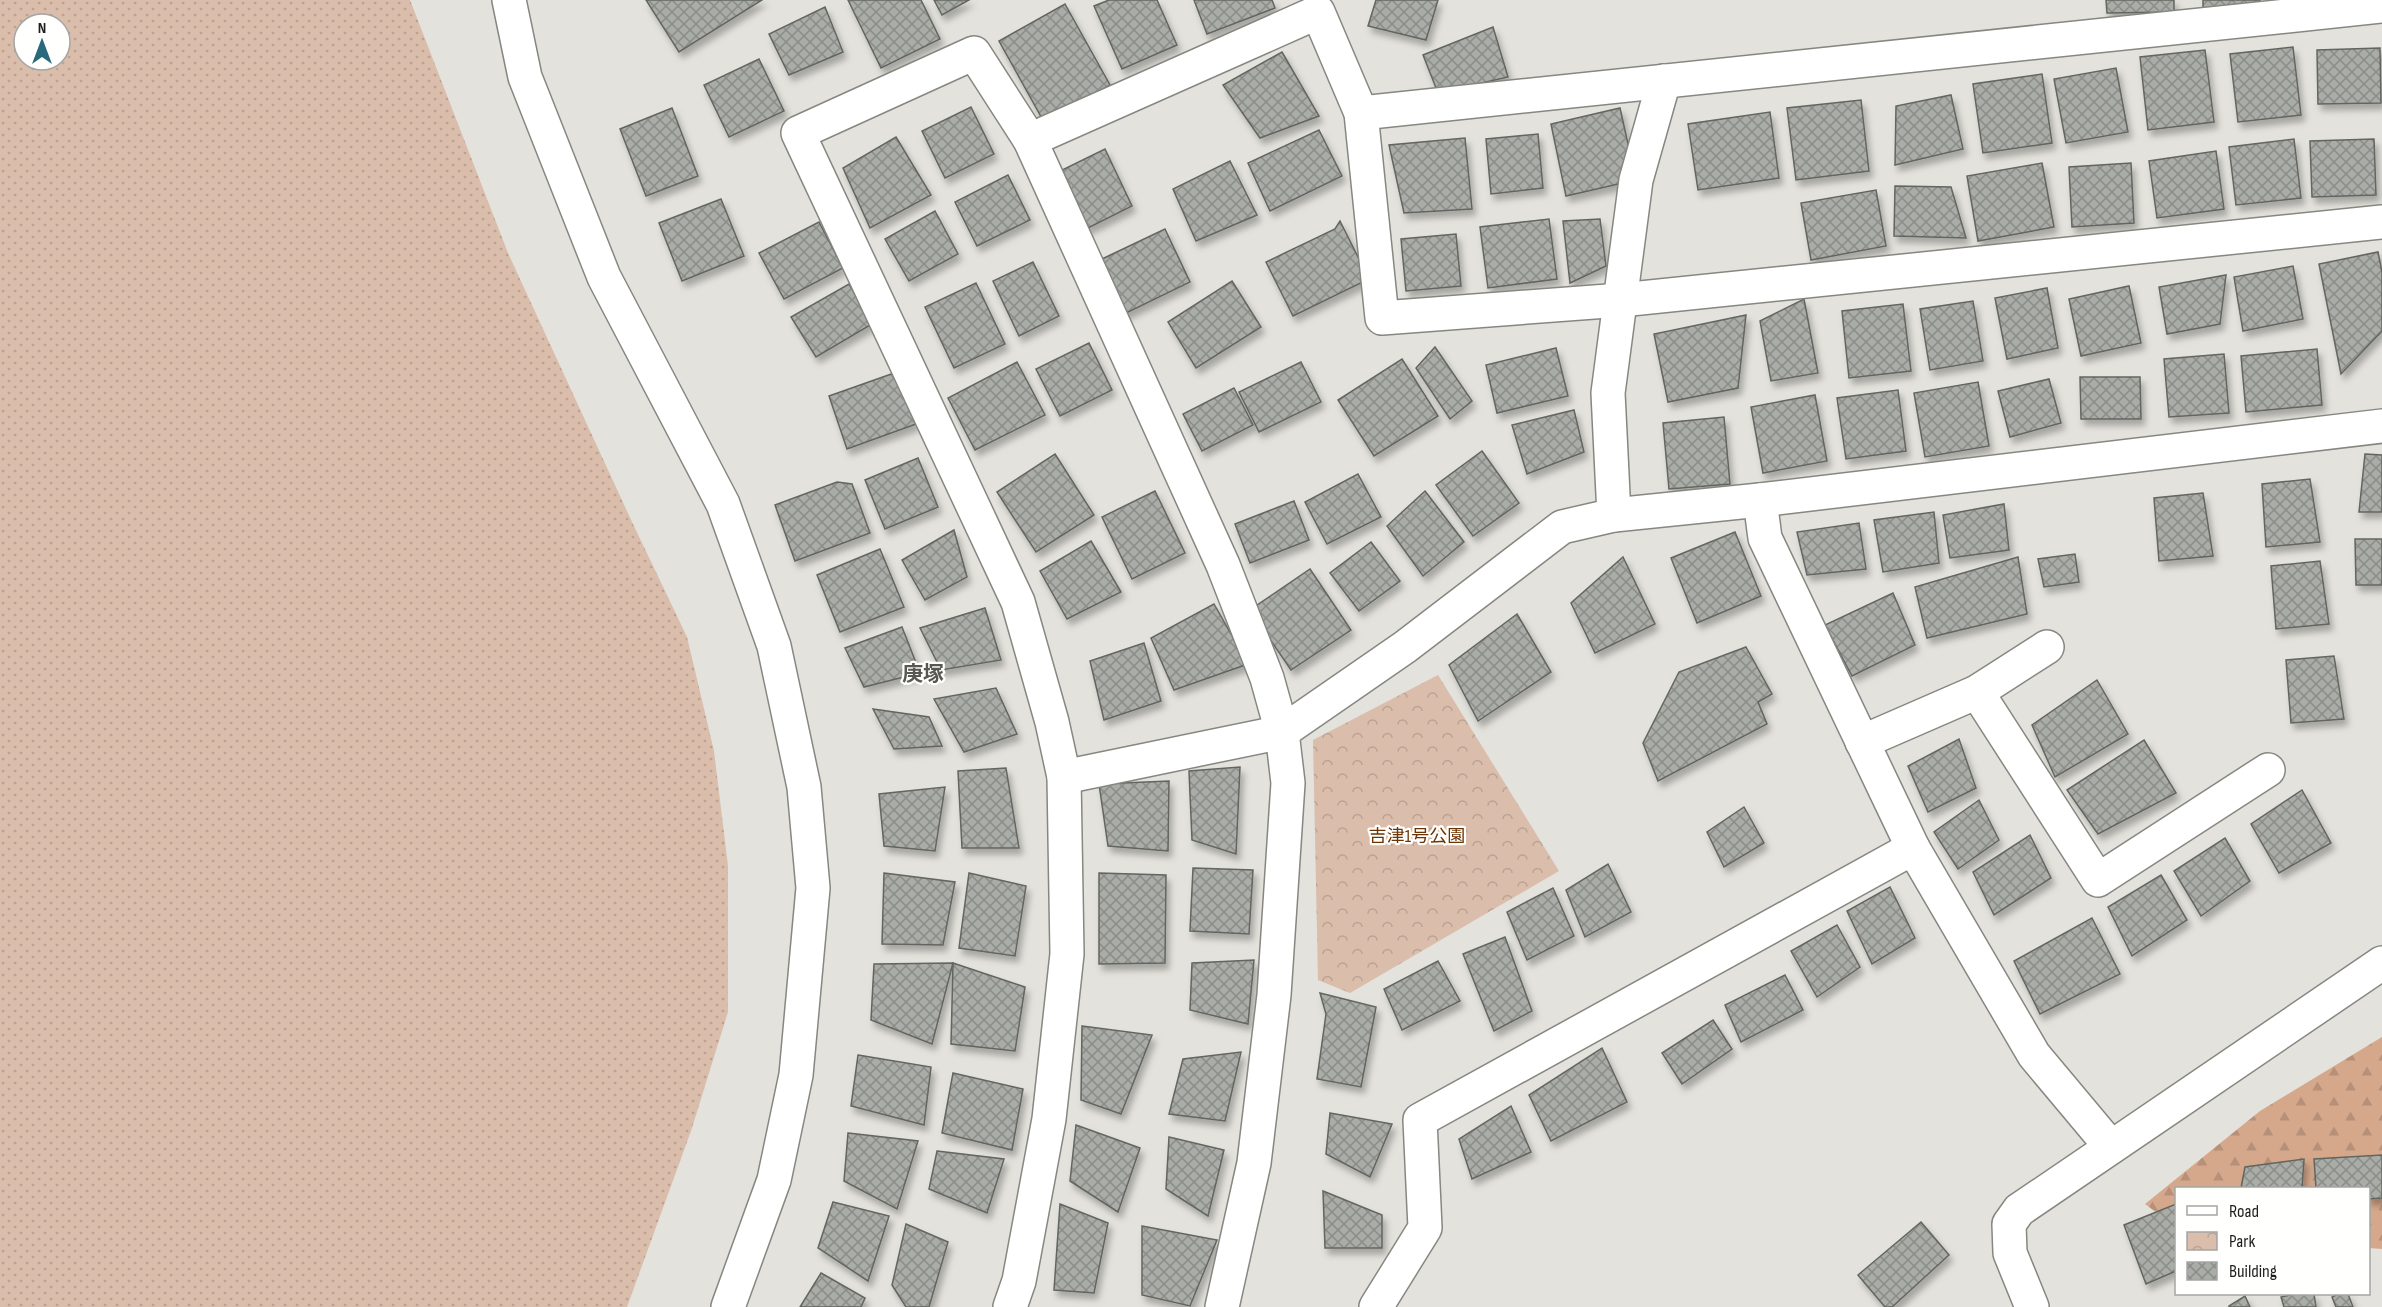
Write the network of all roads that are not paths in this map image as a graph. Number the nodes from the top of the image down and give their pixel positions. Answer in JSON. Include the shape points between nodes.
{"nodes":[{"id":1,"x":509,"y":0,"type":"edge"},
{"id":2,"x":2382,"y":6,"type":"edge"},
{"id":3,"x":1664,"y":81,"type":"junction"},
{"id":4,"x":1361,"y":113,"type":"junction"},
{"id":5,"x":1030,"y":140,"type":"junction"},
{"id":6,"x":2382,"y":222,"type":"edge"},
{"id":7,"x":1621,"y":300,"type":"junction"},
{"id":8,"x":2382,"y":426,"type":"edge"},
{"id":9,"x":1760,"y":500,"type":"junction"},
{"id":10,"x":1614,"y":514,"type":"junction"},
{"id":11,"x":2047,"y":647,"type":"dead end"},
{"id":12,"x":1977,"y":692,"type":"junction"},
{"id":13,"x":1282,"y":732,"type":"junction"},
{"id":14,"x":1862,"y":742,"type":"junction"},
{"id":15,"x":2268,"y":770,"type":"dead end"},
{"id":16,"x":1064,"y":777,"type":"junction"},
{"id":17,"x":1913,"y":848,"type":"junction"},
{"id":18,"x":2382,"y":963,"type":"edge"},
{"id":19,"x":2111,"y":1147,"type":"junction"},
{"id":20,"x":728,"y":1307,"type":"edge"},
{"id":21,"x":1010,"y":1307,"type":"edge"},
{"id":22,"x":1222,"y":1307,"type":"edge"},
{"id":23,"x":1376,"y":1307,"type":"edge"},
{"id":24,"x":2032,"y":1307,"type":"edge"}],
"edges":[{"from":1,"to":20,"type":"street","via":[[525,77],[604,278],[723,504],[774,646],[804,787],[813,888],[796,1075],[774,1180]]},
{"from":2,"to":3,"type":"street"},
{"from":3,"to":4,"type":"street"},
{"from":3,"to":7,"type":"street","via":[[1636,180]]},
{"from":4,"to":5,"type":"street","via":[[1318,12]]},
{"from":4,"to":7,"type":"street","via":[[1382,318]]},
{"from":5,"to":13,"type":"street","via":[[1223,565],[1267,678]]},
{"from":5,"to":16,"type":"street","via":[[974,53],[798,133],[1018,602]]},
{"from":6,"to":7,"type":"street"},
{"from":7,"to":10,"type":"street","via":[[1608,393]]},
{"from":8,"to":9,"type":"street"},
{"from":9,"to":10,"type":"street"},
{"from":9,"to":14,"type":"street","via":[[1765,538]]},
{"from":10,"to":13,"type":"street","via":[[1562,527],[1405,647]]},
{"from":11,"to":12,"type":"street"},
{"from":12,"to":14,"type":"street"},
{"from":12,"to":15,"type":"street","via":[[2098,880]]},
{"from":13,"to":16,"type":"street"},
{"from":13,"to":22,"type":"street","via":[[1288,783],[1274,995],[1254,1163]]},
{"from":14,"to":17,"type":"street"},
{"from":16,"to":21,"type":"street","via":[[1067,954],[1049,1119],[1019,1281]]},
{"from":17,"to":19,"type":"street","via":[[2034,1055]]},
{"from":17,"to":23,"type":"street","via":[[1420,1120],[1425,1228]]},
{"from":18,"to":19,"type":"street"},
{"from":19,"to":24,"type":"street","via":[[2019,1210],[2009,1224],[2010,1253]]}]}
